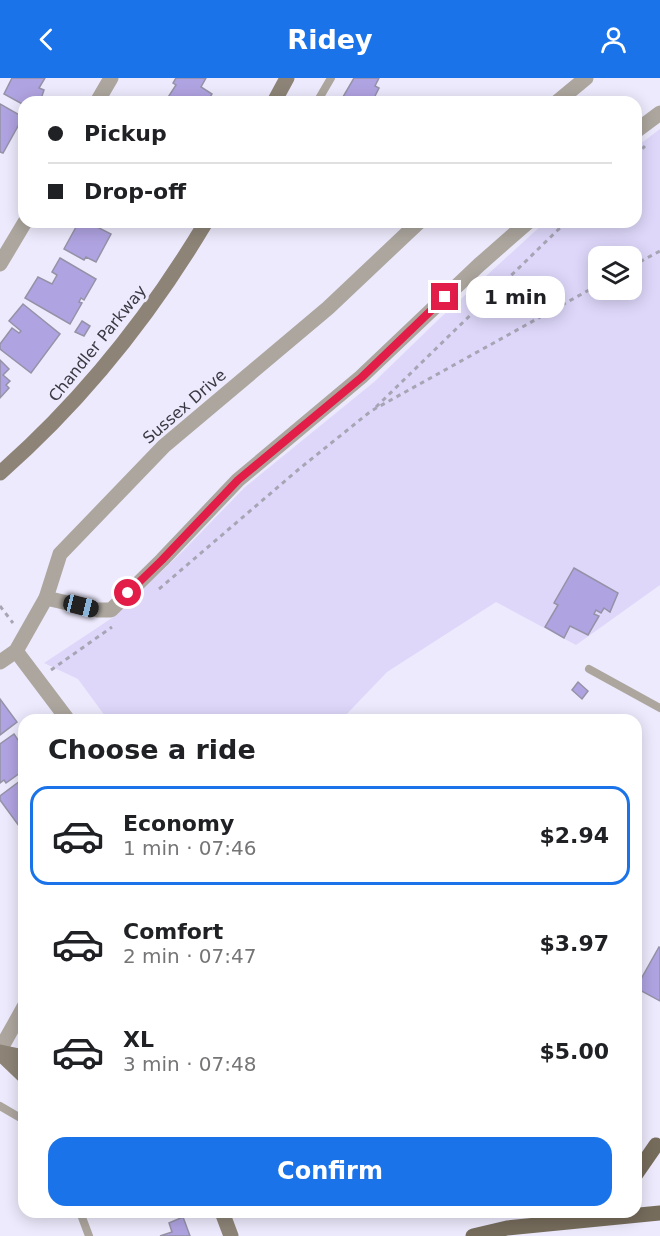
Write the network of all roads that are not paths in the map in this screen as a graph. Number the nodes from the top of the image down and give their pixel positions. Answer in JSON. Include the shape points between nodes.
{"nodes":[{"id":1,"x":111,"y":78,"type":"edge"},
{"id":2,"x":287,"y":78,"type":"edge"},
{"id":3,"x":330,"y":78,"type":"edge"},
{"id":4,"x":586,"y":78,"type":"edge"},
{"id":5,"x":100,"y":96,"type":"edge"},
{"id":6,"x":277,"y":96,"type":"edge"},
{"id":7,"x":320,"y":96,"type":"edge"},
{"id":8,"x":564,"y":96,"type":"edge"},
{"id":9,"x":660,"y":112,"type":"edge"},
{"id":10,"x":642,"y":126,"type":"edge"},
{"id":11,"x":21,"y":228,"type":"edge"},
{"id":12,"x":202,"y":228,"type":"edge"},
{"id":13,"x":413,"y":228,"type":"edge"},
{"id":14,"x":521,"y":228,"type":"edge"},
{"id":15,"x":0,"y":264,"type":"edge"},
{"id":16,"x":0,"y":473,"type":"edge"},
{"id":17,"x":46,"y":598,"type":"junction"},
{"id":18,"x":16,"y":651,"type":"junction"},
{"id":19,"x":0,"y":662,"type":"edge"},
{"id":20,"x":589,"y":669,"type":"dead end"},
{"id":21,"x":660,"y":708,"type":"edge"},
{"id":22,"x":64,"y":714,"type":"edge"},
{"id":23,"x":18,"y":1018,"type":"edge"},
{"id":24,"x":0,"y":1052,"type":"edge"},
{"id":25,"x":18,"y":1056,"type":"edge"},
{"id":26,"x":18,"y":1070,"type":"edge"},
{"id":27,"x":0,"y":1106,"type":"edge"},
{"id":28,"x":18,"y":1116,"type":"edge"},
{"id":29,"x":658,"y":1146,"type":"edge"},
{"id":30,"x":642,"y":1166,"type":"edge"},
{"id":31,"x":660,"y":1213,"type":"edge"},
{"id":32,"x":642,"y":1214,"type":"edge"},
{"id":33,"x":82,"y":1218,"type":"edge"},
{"id":34,"x":224,"y":1218,"type":"edge"},
{"id":35,"x":580,"y":1218,"type":"edge"},
{"id":36,"x":88,"y":1236,"type":"edge"},
{"id":37,"x":231,"y":1236,"type":"edge"},
{"id":38,"x":472,"y":1236,"type":"edge"}],
"edges":[{"from":1,"to":5,"type":"street"},
{"from":2,"to":6,"type":"street"},
{"from":3,"to":7,"type":"lane"},
{"from":4,"to":8,"type":"street"},
{"from":9,"to":10,"type":"street"},
{"from":11,"to":15,"type":"street"},
{"from":12,"to":16,"type":"street","name":"Chandler Parkway","via":[[157,300],[84,392]]},
{"from":13,"to":17,"type":"street","name":"Sussex Drive","via":[[328,308],[164,446],[60,555]]},
{"from":14,"to":17,"type":"street","via":[[362,377],[238,480],[111,610]]},
{"from":17,"to":18,"type":"street","name":"Sussex Drive"},
{"from":18,"to":19,"type":"street"},
{"from":18,"to":22,"type":"street"},
{"from":20,"to":21,"type":"lane"},
{"from":23,"to":24,"type":"street"},
{"from":24,"to":25,"type":"street"},
{"from":24,"to":26,"type":"street"},
{"from":27,"to":28,"type":"lane"},
{"from":29,"to":30,"type":"main road"},
{"from":31,"to":32,"type":"main road"},
{"from":33,"to":36,"type":"lane"},
{"from":34,"to":37,"type":"street"},
{"from":35,"to":38,"type":"main road"}]}
